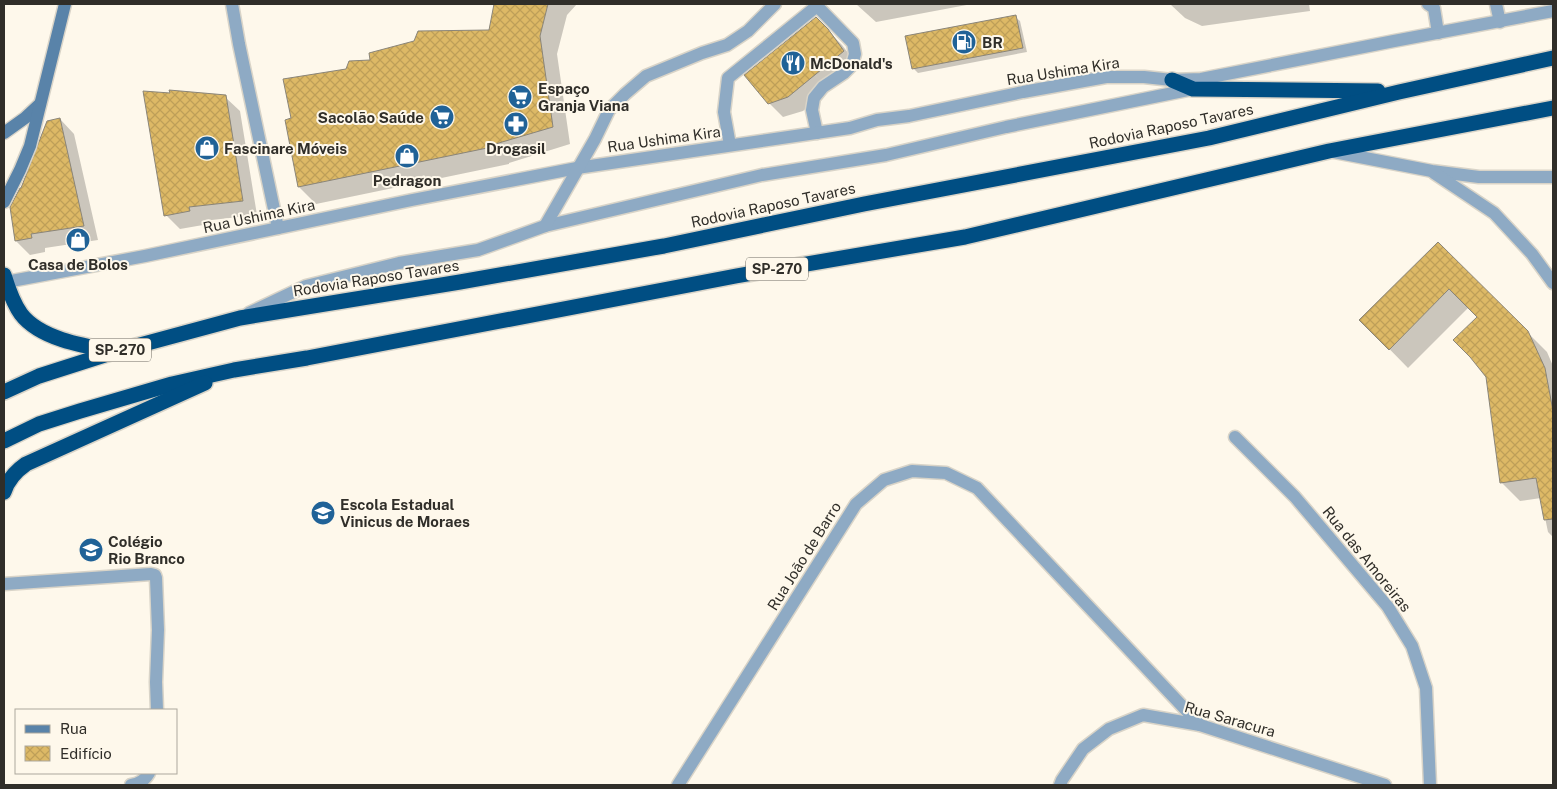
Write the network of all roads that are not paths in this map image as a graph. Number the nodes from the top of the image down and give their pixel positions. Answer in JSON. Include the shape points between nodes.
{"nodes":[{"id":1,"x":65,"y":4,"type":"edge"},
{"id":2,"x":232,"y":4,"type":"edge"},
{"id":3,"x":775,"y":4,"type":"edge"},
{"id":4,"x":1428,"y":4,"type":"edge"},
{"id":5,"x":1496,"y":4,"type":"edge"},
{"id":6,"x":1553,"y":11,"type":"edge"},
{"id":7,"x":1500,"y":22,"type":"junction"},
{"id":8,"x":1438,"y":34,"type":"junction"},
{"id":9,"x":1553,"y":58,"type":"edge"},
{"id":10,"x":1172,"y":80,"type":"junction"},
{"id":11,"x":1193,"y":89,"type":"junction"},
{"id":12,"x":1399,"y":92,"type":"junction"},
{"id":13,"x":41,"y":102,"type":"junction"},
{"id":14,"x":1553,"y":108,"type":"edge"},
{"id":15,"x":4,"y":133,"type":"edge"},
{"id":16,"x":817,"y":133,"type":"junction"},
{"id":17,"x":730,"y":145,"type":"junction"},
{"id":18,"x":1329,"y":151,"type":"junction"},
{"id":19,"x":577,"y":168,"type":"junction"},
{"id":20,"x":1432,"y":171,"type":"junction"},
{"id":21,"x":1553,"y":177,"type":"edge"},
{"id":22,"x":4,"y":202,"type":"edge"},
{"id":23,"x":545,"y":226,"type":"junction"},
{"id":24,"x":278,"y":228,"type":"junction"},
{"id":25,"x":5,"y":279,"type":"edge"},
{"id":26,"x":1553,"y":282,"type":"edge"},
{"id":27,"x":240,"y":318,"type":"junction"},
{"id":28,"x":114,"y":352,"type":"junction"},
{"id":29,"x":234,"y":370,"type":"junction"},
{"id":30,"x":4,"y":392,"type":"edge"},
{"id":31,"x":1235,"y":437,"type":"dead end"},
{"id":32,"x":4,"y":441,"type":"edge"},
{"id":33,"x":4,"y":492,"type":"edge"},
{"id":34,"x":4,"y":584,"type":"edge"},
{"id":35,"x":157,"y":709,"type":"edge"},
{"id":36,"x":1200,"y":725,"type":"junction"},
{"id":37,"x":149,"y":774,"type":"edge"},
{"id":38,"x":131,"y":785,"type":"edge"},
{"id":39,"x":678,"y":785,"type":"edge"},
{"id":40,"x":1060,"y":785,"type":"edge"},
{"id":41,"x":1385,"y":785,"type":"edge"},
{"id":42,"x":1430,"y":785,"type":"edge"}],
"edges":[{"from":1,"to":13,"type":"main road"},
{"from":2,"to":24,"type":"street"},
{"from":3,"to":19,"type":"street","name":"Rua Ushima Kira","via":[[748,31],[727,45],[646,76],[608,110]]},
{"from":4,"to":8,"type":"street","via":[[1434,8]]},
{"from":5,"to":7,"type":"street"},
{"from":6,"to":7,"type":"street","name":"Rua Ushima Kira"},
{"from":7,"to":8,"type":"street","name":"Rua Ushima Kira"},
{"from":8,"to":10,"type":"street","name":"Rua Ushima Kira","via":[[1201,80]]},
{"from":9,"to":12,"type":"highway","name":"Rodovia Raposo Tavares","number":"SP-270"},
{"from":10,"to":11,"type":"highway"},
{"from":10,"to":16,"type":"street","name":"Rua Ushima Kira","via":[[1106,77]]},
{"from":11,"to":12,"type":"highway"},
{"from":11,"to":23,"type":"street","via":[[886,155],[762,175]]},
{"from":12,"to":27,"type":"highway","name":"Rodovia Raposo Tavares","number":"SP-270","via":[[1209,138],[664,246]]},
{"from":13,"to":15,"type":"main road"},
{"from":13,"to":22,"type":"main road","via":[[30,146]]},
{"from":14,"to":18,"type":"highway","number":"SP-270"},
{"from":16,"to":17,"type":"street","name":"Rua Ushima Kira"},
{"from":16,"to":17,"type":"street","via":[[812,110],[814,98],[852,65],[855,54],[853,43],[817,6],[728,78],[724,112]]},
{"from":17,"to":19,"type":"street","name":"Rua Ushima Kira"},
{"from":18,"to":20,"type":"street"},
{"from":18,"to":29,"type":"highway","number":"SP-270","via":[[965,237],[736,276]]},
{"from":19,"to":23,"type":"street"},
{"from":19,"to":24,"type":"street","name":"Rua Ushima Kira"},
{"from":20,"to":21,"type":"street","via":[[1479,178]]},
{"from":20,"to":26,"type":"street","via":[[1494,213]]},
{"from":23,"to":27,"type":"street","via":[[478,250],[399,263],[306,286]]},
{"from":24,"to":25,"type":"street","name":"Rua Ushima Kira"},
{"from":25,"to":28,"type":"highway","via":[[21,314],[36,329],[83,346]]},
{"from":27,"to":28,"type":"highway","name":"Rodovia Raposo Tavares","number":"SP-270"},
{"from":28,"to":30,"type":"highway","name":"Rodovia Raposo Tavares","number":"SP-270","via":[[39,376]]},
{"from":29,"to":32,"type":"highway","number":"SP-270","via":[[80,411],[39,424]]},
{"from":29,"to":33,"type":"highway","via":[[26,464],[14,473]]},
{"from":31,"to":42,"type":"street","name":"Rua das Amoreiras","via":[[1295,497],[1388,608],[1412,646],[1426,688]]},
{"from":34,"to":35,"type":"street","via":[[154,575],[158,630]]},
{"from":36,"to":39,"type":"street","name":"Rua João de Barro","via":[[977,488],[946,473],[912,471],[884,480],[856,504]]},
{"from":36,"to":40,"type":"street","name":"Rua Saracura","via":[[1143,715],[1109,728],[1083,749]]},
{"from":36,"to":41,"type":"street","name":"Rua Saracura"},
{"from":37,"to":38,"type":"street","via":[[137,785]]}]}
